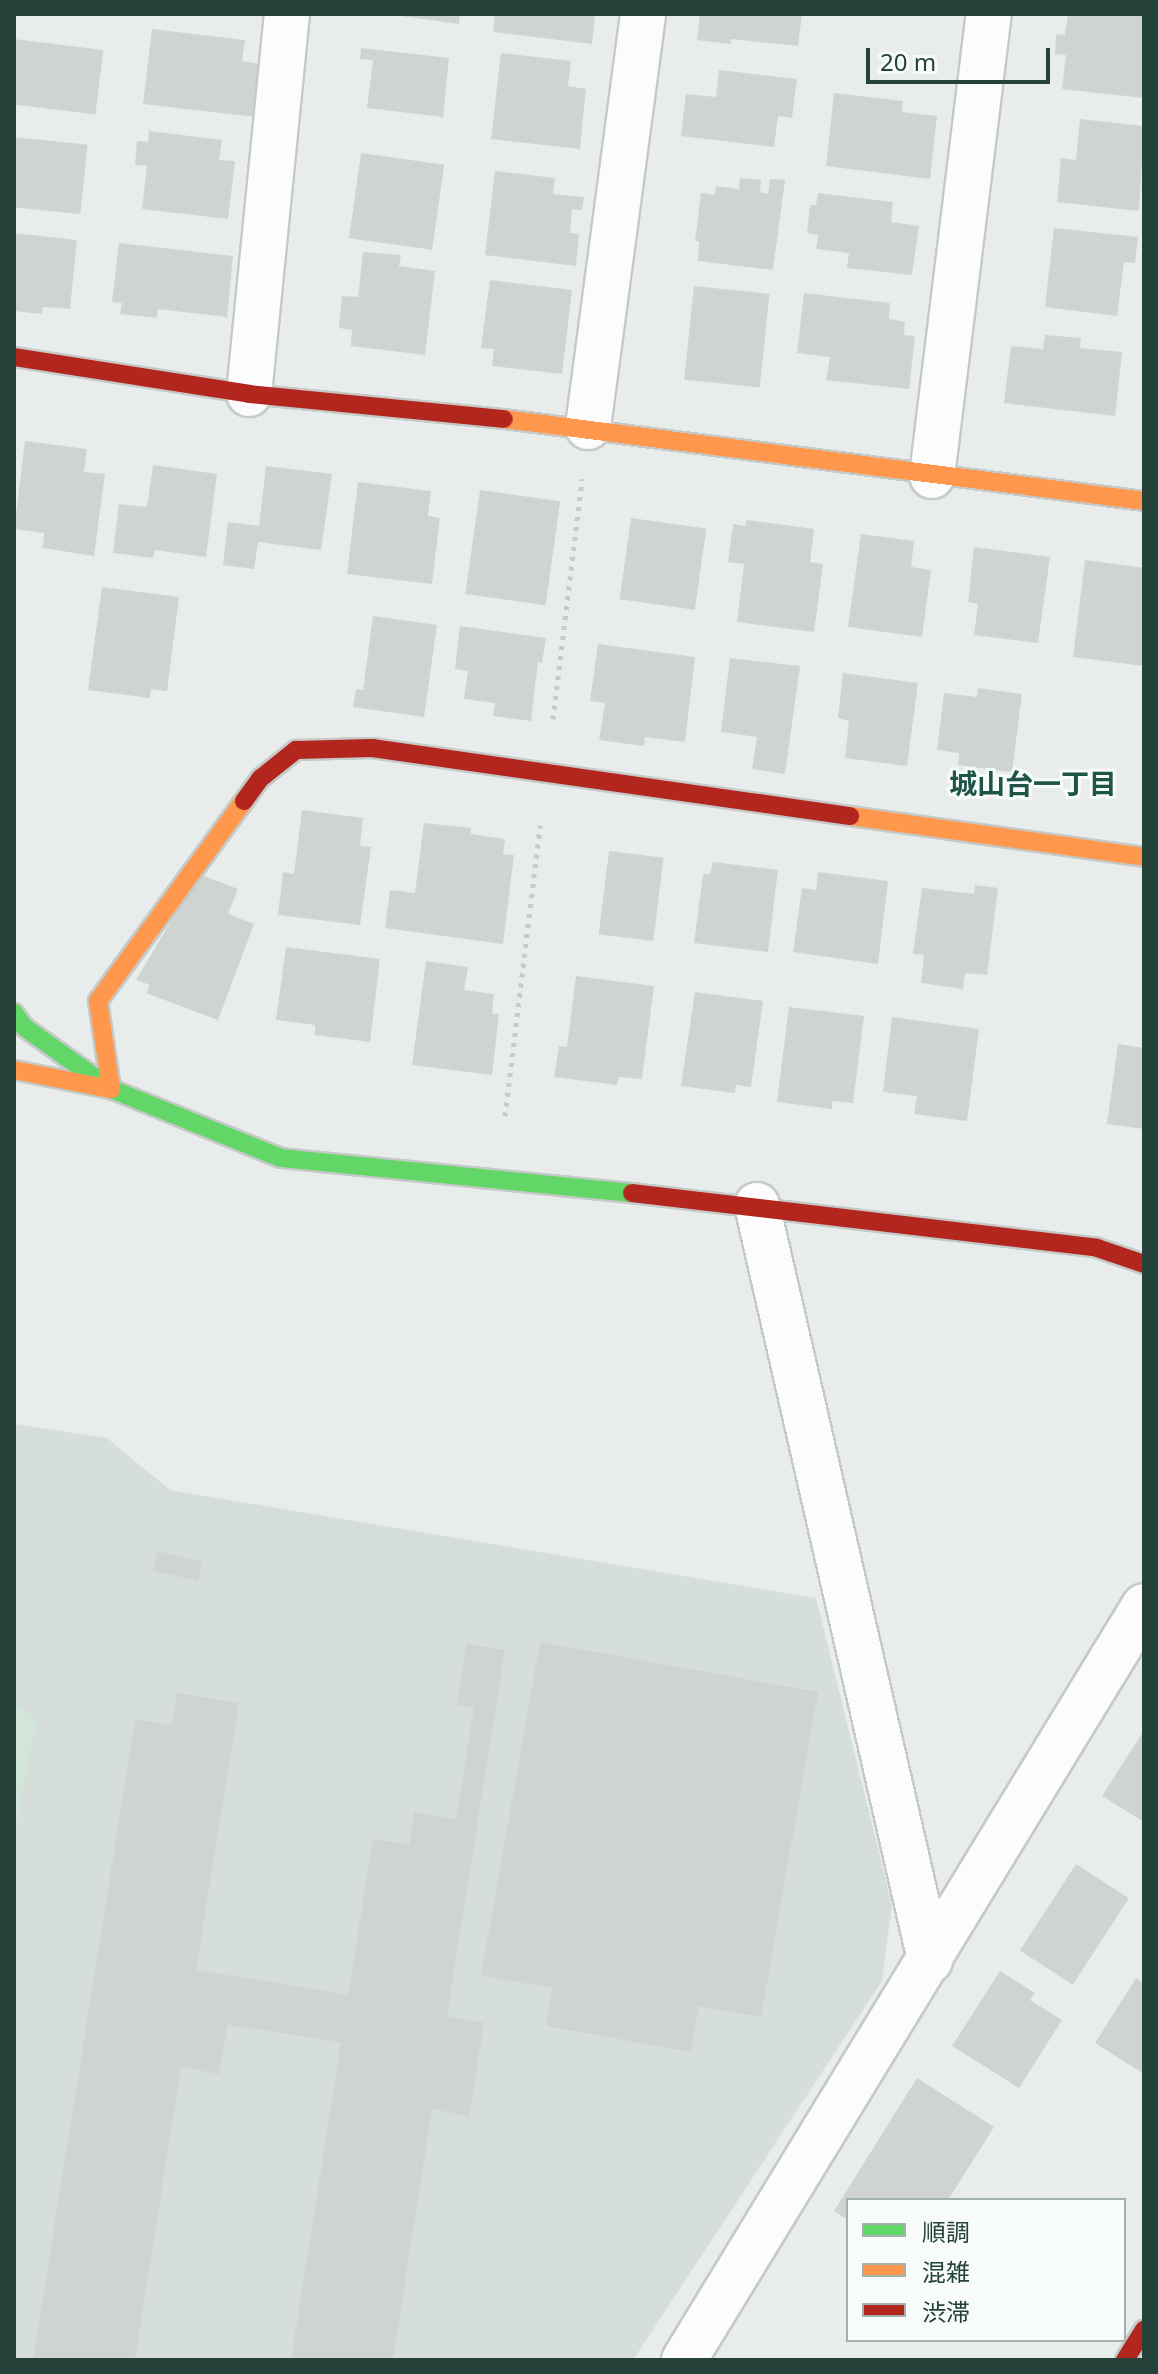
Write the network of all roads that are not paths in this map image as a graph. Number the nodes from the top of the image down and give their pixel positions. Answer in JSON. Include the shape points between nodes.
{"nodes":[{"id":1,"x":287,"y":14,"type":"edge"},
{"id":2,"x":643,"y":14,"type":"edge"},
{"id":3,"x":989,"y":14,"type":"edge"},
{"id":4,"x":14,"y":357,"type":"edge"},
{"id":5,"x":249,"y":394,"type":"junction"},
{"id":6,"x":588,"y":427,"type":"junction"},
{"id":7,"x":932,"y":476,"type":"junction"},
{"id":8,"x":1144,"y":501,"type":"edge"},
{"id":9,"x":1144,"y":857,"type":"edge"},
{"id":10,"x":14,"y":1013,"type":"edge"},
{"id":11,"x":14,"y":1070,"type":"edge"},
{"id":12,"x":111,"y":1089,"type":"junction"},
{"id":13,"x":757,"y":1205,"type":"junction"},
{"id":14,"x":1144,"y":1264,"type":"edge"},
{"id":15,"x":1144,"y":1606,"type":"edge"},
{"id":16,"x":930,"y":1960,"type":"junction"},
{"id":17,"x":1144,"y":2330,"type":"edge"},
{"id":18,"x":684,"y":2360,"type":"edge"},
{"id":19,"x":1125,"y":2360,"type":"edge"}],
"edges":[{"from":1,"to":5,"type":"street"},
{"from":2,"to":6,"type":"street"},
{"from":3,"to":7,"type":"street"},
{"from":4,"to":5,"type":"street"},
{"from":5,"to":6,"type":"street"},
{"from":6,"to":7,"type":"street"},
{"from":7,"to":8,"type":"street"},
{"from":9,"to":12,"type":"street","via":[[372,748],[296,750],[261,778],[98,1001]]},
{"from":10,"to":12,"type":"street","via":[[24,1027]]},
{"from":11,"to":12,"type":"street"},
{"from":12,"to":13,"type":"street","via":[[281,1158]]},
{"from":13,"to":14,"type":"street","via":[[1097,1248]]},
{"from":13,"to":16,"type":"street"},
{"from":15,"to":16,"type":"street"},
{"from":16,"to":18,"type":"street"},
{"from":17,"to":19,"type":"street"}]}
